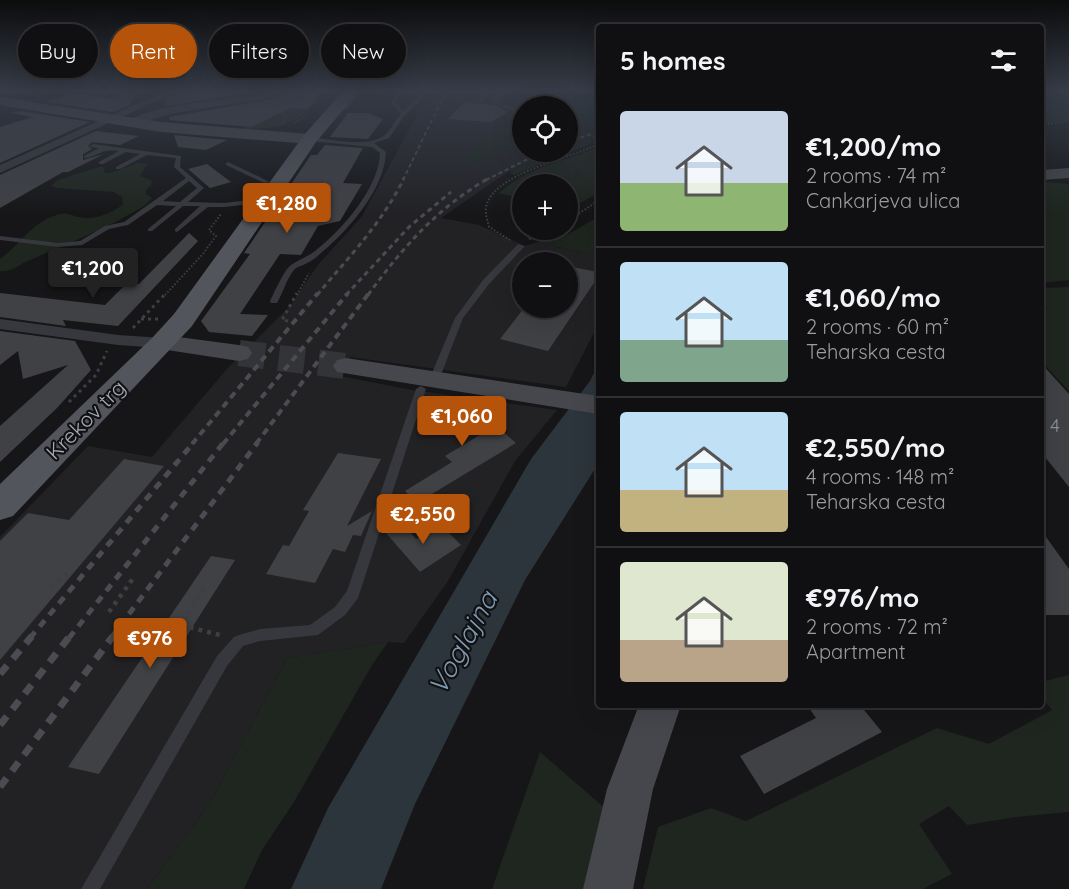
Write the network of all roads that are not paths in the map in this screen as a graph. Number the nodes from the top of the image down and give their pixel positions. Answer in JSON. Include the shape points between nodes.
{"nodes":[{"id":1,"x":80,"y":132,"type":"edge"},
{"id":2,"x":221,"y":132,"type":"edge"},
{"id":3,"x":249,"y":132,"type":"edge"},
{"id":4,"x":298,"y":132,"type":"edge"},
{"id":5,"x":298,"y":132,"type":"edge"},
{"id":6,"x":322,"y":132,"type":"edge"},
{"id":7,"x":393,"y":132,"type":"edge"},
{"id":8,"x":362,"y":143,"type":"junction"},
{"id":9,"x":93,"y":146,"type":"dead end"},
{"id":10,"x":105,"y":148,"type":"junction"},
{"id":11,"x":125,"y":150,"type":"junction"},
{"id":12,"x":146,"y":153,"type":"junction"},
{"id":13,"x":86,"y":157,"type":"dead end"},
{"id":14,"x":101,"y":163,"type":"dead end"},
{"id":15,"x":4,"y":164,"type":"edge"},
{"id":16,"x":228,"y":164,"type":"dead end"},
{"id":17,"x":118,"y":168,"type":"dead end"},
{"id":18,"x":1069,"y":173,"type":"edge"},
{"id":19,"x":1044,"y":174,"type":"edge"},
{"id":20,"x":189,"y":178,"type":"junction"},
{"id":21,"x":266,"y":182,"type":"junction"},
{"id":22,"x":156,"y":203,"type":"junction"},
{"id":23,"x":245,"y":203,"type":"junction"},
{"id":24,"x":179,"y":204,"type":"junction"},
{"id":25,"x":207,"y":204,"type":"junction"},
{"id":26,"x":150,"y":230,"type":"dead end"},
{"id":27,"x":177,"y":230,"type":"dead end"},
{"id":28,"x":0,"y":238,"type":"edge"},
{"id":29,"x":521,"y":246,"type":"road end"},
{"id":30,"x":274,"y":301,"type":"dead end"},
{"id":31,"x":0,"y":324,"type":"edge"},
{"id":32,"x":141,"y":342,"type":"junction"},
{"id":33,"x":239,"y":353,"type":"tunnel mouth"},
{"id":34,"x":346,"y":366,"type":"tunnel mouth"},
{"id":35,"x":427,"y":385,"type":"junction"},
{"id":36,"x":596,"y":405,"type":"edge"},
{"id":37,"x":3,"y":497,"type":"edge"},
{"id":38,"x":659,"y":708,"type":"edge"},
{"id":39,"x":90,"y":889,"type":"edge"},
{"id":40,"x":608,"y":889,"type":"edge"}],
"edges":[{"from":1,"to":15,"type":"street"},
{"from":2,"to":3,"type":"street"},
{"from":4,"to":21,"type":"main road"},
{"from":5,"to":32,"type":"main road","via":[[183,320]]},
{"from":6,"to":8,"type":"lane"},
{"from":7,"to":8,"type":"lane","via":[[382,140]]},
{"from":8,"to":30,"type":"lane","via":[[374,145],[382,152],[384,163],[379,177],[353,216],[321,252],[292,267]]},
{"from":9,"to":10,"type":"lane"},
{"from":10,"to":11,"type":"lane"},
{"from":10,"to":13,"type":"lane"},
{"from":11,"to":12,"type":"lane"},
{"from":11,"to":14,"type":"lane"},
{"from":12,"to":17,"type":"lane"},
{"from":12,"to":20,"type":"lane","via":[[179,157],[177,167]]},
{"from":16,"to":21,"type":"lane"},
{"from":18,"to":19,"type":"street"},
{"from":20,"to":22,"type":"lane"},
{"from":20,"to":24,"type":"lane","via":[[201,188]]},
{"from":21,"to":23,"type":"main road"},
{"from":22,"to":24,"type":"lane"},
{"from":22,"to":28,"type":"lane","via":[[126,224],[107,227],[82,243]]},
{"from":23,"to":25,"type":"lane"},
{"from":23,"to":32,"type":"main road"},
{"from":24,"to":25,"type":"lane"},
{"from":24,"to":26,"type":"lane"},
{"from":25,"to":27,"type":"lane"},
{"from":29,"to":35,"type":"lane","via":[[486,282],[459,318]]},
{"from":31,"to":32,"type":"street"},
{"from":32,"to":33,"type":"street"},
{"from":32,"to":37,"type":"main road","name":"Krekov trg"},
{"from":34,"to":35,"type":"street"},
{"from":35,"to":36,"type":"street"},
{"from":35,"to":39,"type":"lane","via":[[353,594],[340,611],[313,631],[260,635],[239,641],[222,661]]},
{"from":38,"to":40,"type":"street","via":[[630,789]]}]}
